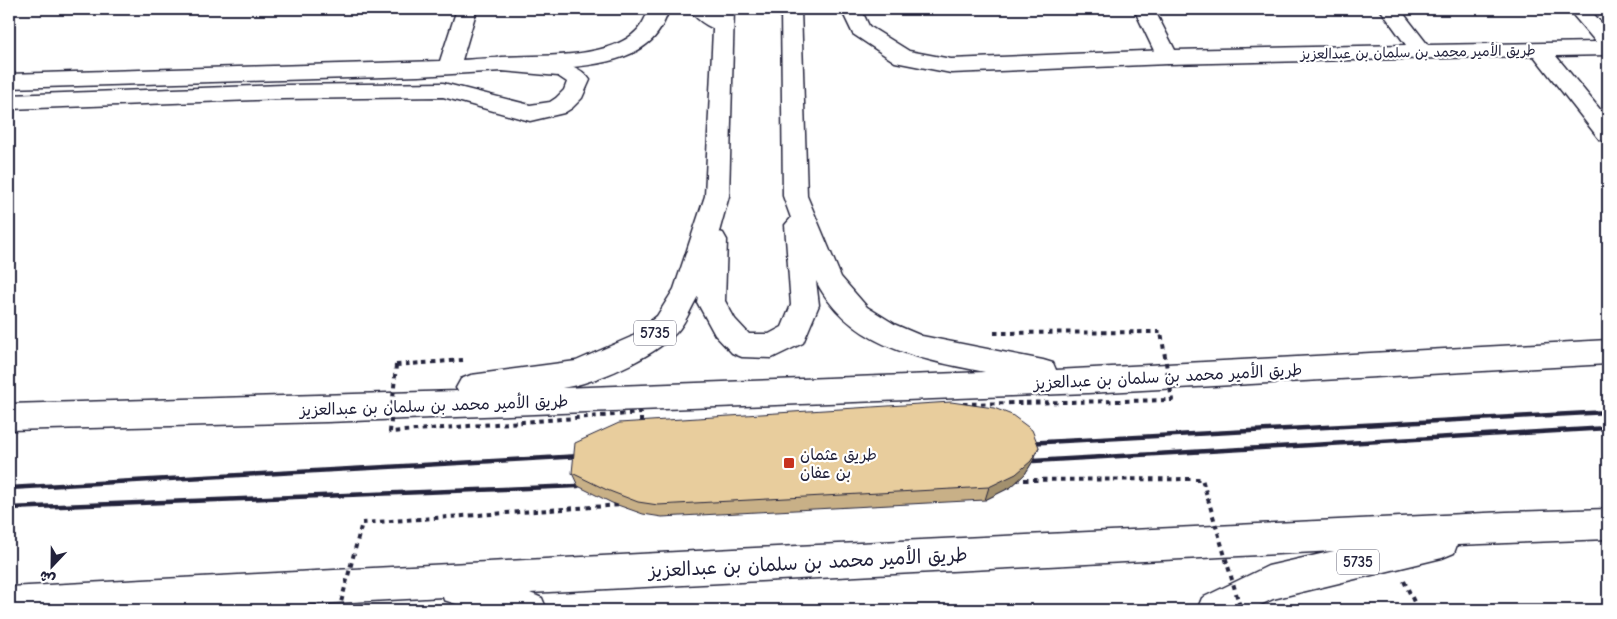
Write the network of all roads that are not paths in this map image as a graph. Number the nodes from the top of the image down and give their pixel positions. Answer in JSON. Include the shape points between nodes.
{"nodes":[{"id":1,"x":467,"y":9,"type":"edge"},
{"id":2,"x":659,"y":9,"type":"edge"},
{"id":3,"x":700,"y":9,"type":"edge"},
{"id":4,"x":791,"y":9,"type":"edge"},
{"id":5,"x":852,"y":9,"type":"edge"},
{"id":6,"x":1144,"y":9,"type":"edge"},
{"id":7,"x":1390,"y":9,"type":"edge"},
{"id":8,"x":1578,"y":9,"type":"edge"},
{"id":9,"x":723,"y":17,"type":"edge"},
{"id":10,"x":1608,"y":42,"type":"edge"},
{"id":11,"x":1608,"y":48,"type":"edge"},
{"id":12,"x":1540,"y":50,"type":"junction"},
{"id":13,"x":1422,"y":52,"type":"junction"},
{"id":14,"x":1168,"y":57,"type":"junction"},
{"id":15,"x":502,"y":64,"type":"junction"},
{"id":16,"x":449,"y":67,"type":"junction"},
{"id":17,"x":9,"y":81,"type":"edge"},
{"id":18,"x":9,"y":102,"type":"edge"},
{"id":19,"x":1608,"y":134,"type":"edge"},
{"id":20,"x":717,"y":196,"type":"junction"},
{"id":21,"x":795,"y":196,"type":"junction"},
{"id":22,"x":1608,"y":352,"type":"edge"},
{"id":23,"x":1088,"y":381,"type":"junction"},
{"id":24,"x":327,"y":409,"type":"junction"},
{"id":25,"x":9,"y":418,"type":"edge"},
{"id":26,"x":1608,"y":524,"type":"edge"},
{"id":27,"x":1506,"y":527,"type":"junction"},
{"id":28,"x":435,"y":582,"type":"junction"},
{"id":29,"x":9,"y":604,"type":"edge"},
{"id":30,"x":530,"y":610,"type":"edge"},
{"id":31,"x":1214,"y":610,"type":"edge"}],
"edges":[{"from":1,"to":16,"type":"main road"},
{"from":2,"to":15,"type":"main road","via":[[654,22],[636,42],[604,54]]},
{"from":3,"to":9,"type":"main road"},
{"from":4,"to":21,"type":"main road"},
{"from":5,"to":14,"type":"main road","name":"طريق الأمير محمد بن سلمان بن عبدالعزيز","via":[[860,30],[903,57],[951,66]]},
{"from":6,"to":14,"type":"main road"},
{"from":7,"to":13,"type":"main road"},
{"from":8,"to":10,"type":"main road"},
{"from":9,"to":20,"type":"main road","number":"5735"},
{"from":11,"to":12,"type":"main road","name":"طريق الأمير محمد بن سلمان بن عبدالعزيز"},
{"from":12,"to":13,"type":"main road","name":"طريق الأمير محمد بن سلمان بن عبدالعزيز"},
{"from":12,"to":19,"type":"main road"},
{"from":13,"to":14,"type":"main road","name":"طريق الأمير محمد بن سلمان بن عبدالعزيز"},
{"from":15,"to":16,"type":"main road"},
{"from":15,"to":18,"type":"main road","via":[[564,70],[579,80],[574,93],[564,103],[556,108],[530,113],[443,90]]},
{"from":16,"to":17,"type":"main road"},
{"from":20,"to":21,"type":"main road","via":[[710,302],[742,345],[772,346],[793,335],[805,305]]},
{"from":20,"to":24,"type":"main road","number":"5735","via":[[687,291],[666,324],[641,345],[579,373]]},
{"from":21,"to":23,"type":"main road","via":[[830,282],[857,315],[886,333],[920,347]]},
{"from":22,"to":23,"type":"main road","name":"طريق الأمير محمد بن سلمان بن عبدالعزيز"},
{"from":23,"to":24,"type":"main road","name":"طريق الأمير محمد بن سلمان بن عبدالعزيز"},
{"from":24,"to":25,"type":"main road","name":"طريق الأمير محمد بن سلمان بن عبدالعزيز"},
{"from":26,"to":27,"type":"main road","name":"طريق الأمير محمد بن سلمان بن عبدالعزيز"},
{"from":27,"to":28,"type":"main road","name":"طريق الأمير محمد بن سلمان بن عبدالعزيز"},
{"from":27,"to":31,"type":"main road","number":"5735","via":[[1268,583]]},
{"from":28,"to":29,"type":"main road","name":"طريق الأمير محمد بن سلمان بن عبدالعزيز"},
{"from":28,"to":30,"type":"main road"}]}
